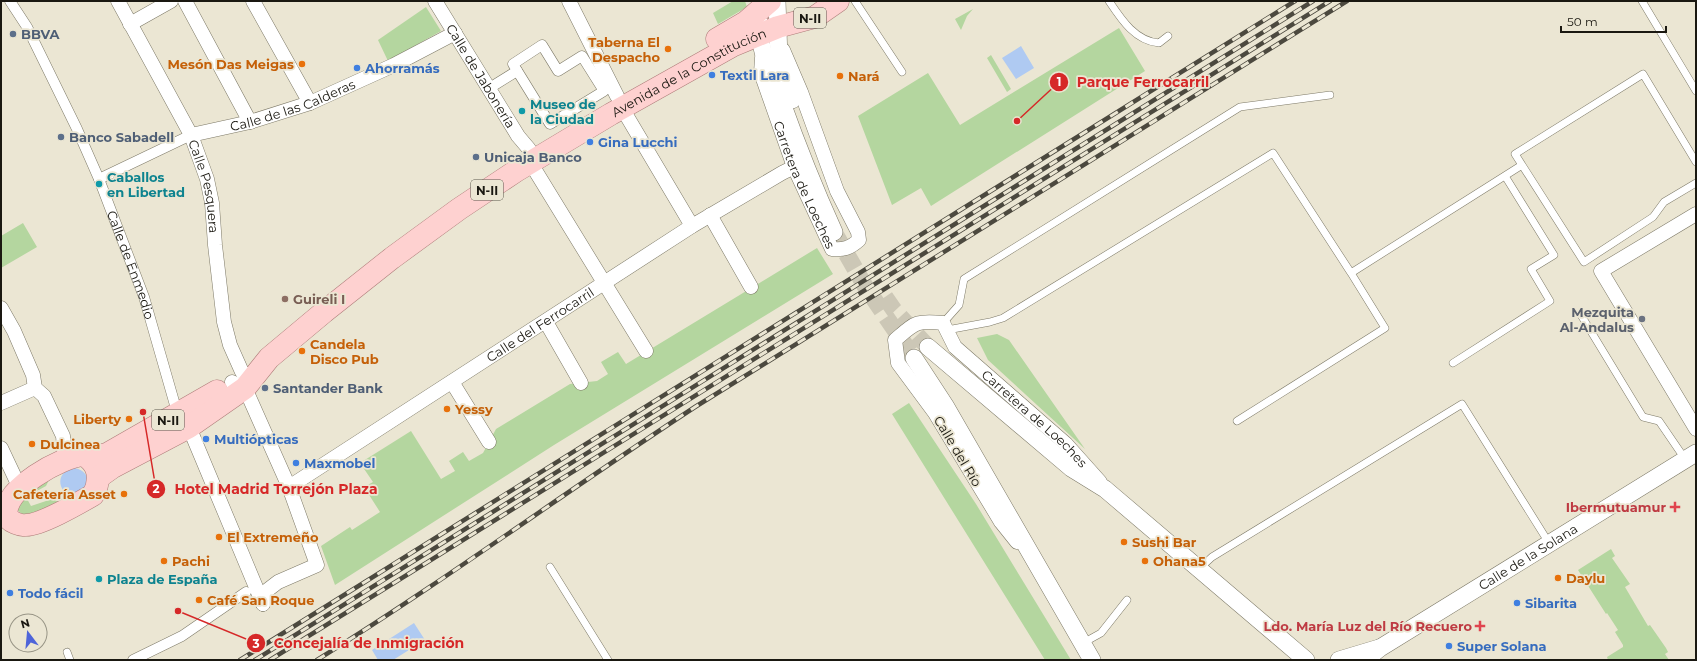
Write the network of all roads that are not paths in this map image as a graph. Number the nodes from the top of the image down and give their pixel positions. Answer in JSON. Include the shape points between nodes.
{"nodes":[{"id":1,"x":10,"y":1,"type":"edge"},
{"id":2,"x":118,"y":1,"type":"edge"},
{"id":3,"x":171,"y":1,"type":"edge"},
{"id":4,"x":185,"y":1,"type":"edge"},
{"id":5,"x":253,"y":1,"type":"edge"},
{"id":6,"x":435,"y":1,"type":"edge"},
{"id":7,"x":569,"y":1,"type":"edge"},
{"id":8,"x":838,"y":1,"type":"edge"},
{"id":9,"x":855,"y":1,"type":"edge"},
{"id":10,"x":1109,"y":1,"type":"edge"},
{"id":11,"x":1642,"y":1,"type":"edge"},
{"id":12,"x":767,"y":3,"type":"edge"},
{"id":13,"x":130,"y":24,"type":"junction"},
{"id":14,"x":455,"y":33,"type":"junction"},
{"id":15,"x":765,"y":34,"type":"junction"},
{"id":16,"x":1168,"y":36,"type":"dead end"},
{"id":17,"x":517,"y":71,"type":"junction"},
{"id":18,"x":902,"y":72,"type":"dead end"},
{"id":19,"x":488,"y":89,"type":"junction"},
{"id":20,"x":1696,"y":91,"type":"edge"},
{"id":21,"x":1330,"y":94,"type":"dead end"},
{"id":22,"x":620,"y":102,"type":"junction"},
{"id":23,"x":310,"y":103,"type":"junction"},
{"id":24,"x":250,"y":122,"type":"junction"},
{"id":25,"x":191,"y":135,"type":"junction"},
{"id":26,"x":530,"y":156,"type":"junction"},
{"id":27,"x":1696,"y":162,"type":"edge"},
{"id":28,"x":1522,"y":165,"type":"junction"},
{"id":29,"x":794,"y":167,"type":"junction"},
{"id":30,"x":1505,"y":176,"type":"junction"},
{"id":31,"x":99,"y":179,"type":"junction"},
{"id":32,"x":1696,"y":183,"type":"edge"},
{"id":33,"x":1696,"y":214,"type":"edge"},
{"id":34,"x":710,"y":215,"type":"junction"},
{"id":35,"x":692,"y":226,"type":"junction"},
{"id":36,"x":1351,"y":274,"type":"junction"},
{"id":37,"x":605,"y":284,"type":"junction"},
{"id":38,"x":751,"y":287,"type":"dead end"},
{"id":39,"x":1,"y":308,"type":"edge"},
{"id":40,"x":1581,"y":315,"type":"dead end"},
{"id":41,"x":546,"y":322,"type":"junction"},
{"id":42,"x":945,"y":326,"type":"junction"},
{"id":43,"x":928,"y":347,"type":"tunnel mouth"},
{"id":44,"x":646,"y":351,"type":"dead end"},
{"id":45,"x":914,"y":358,"type":"tunnel mouth"},
{"id":46,"x":1453,"y":363,"type":"dead end"},
{"id":47,"x":243,"y":380,"type":"junction"},
{"id":48,"x":452,"y":382,"type":"junction"},
{"id":49,"x":581,"y":383,"type":"dead end"},
{"id":50,"x":35,"y":388,"type":"junction"},
{"id":51,"x":1,"y":403,"type":"edge"},
{"id":52,"x":174,"y":405,"type":"dead end"},
{"id":53,"x":1237,"y":421,"type":"dead end"},
{"id":54,"x":189,"y":427,"type":"junction"},
{"id":55,"x":1696,"y":428,"type":"edge"},
{"id":56,"x":489,"y":442,"type":"dead end"},
{"id":57,"x":1,"y":448,"type":"edge"},
{"id":58,"x":1690,"y":456,"type":"edge"},
{"id":59,"x":89,"y":458,"type":"junction"},
{"id":60,"x":65,"y":459,"type":"junction"},
{"id":61,"x":99,"y":478,"type":"junction"},
{"id":62,"x":17,"y":482,"type":"junction"},
{"id":63,"x":289,"y":487,"type":"junction"},
{"id":64,"x":1106,"y":489,"type":"junction"},
{"id":65,"x":2,"y":501,"type":"edge"},
{"id":66,"x":8,"y":524,"type":"edge"},
{"id":67,"x":1549,"y":543,"type":"junction"},
{"id":68,"x":550,"y":568,"type":"dead end"},
{"id":69,"x":1200,"y":568,"type":"junction"},
{"id":70,"x":1040,"y":572,"type":"junction"},
{"id":71,"x":246,"y":592,"type":"dead end"},
{"id":72,"x":1127,"y":600,"type":"dead end"},
{"id":73,"x":1082,"y":643,"type":"junction"},
{"id":74,"x":1290,"y":645,"type":"junction"},
{"id":75,"x":67,"y":652,"type":"dead end"},
{"id":76,"x":1360,"y":658,"type":"edge"},
{"id":77,"x":70,"y":660,"type":"edge"},
{"id":78,"x":133,"y":660,"type":"edge"},
{"id":79,"x":608,"y":660,"type":"edge"},
{"id":80,"x":1092,"y":660,"type":"edge"},
{"id":81,"x":1306,"y":660,"type":"edge"},
{"id":82,"x":1314,"y":660,"type":"edge"},
{"id":83,"x":1339,"y":660,"type":"edge"}],
"edges":[{"from":1,"to":31,"type":"street","name":"Calle de Enmedio","via":[[27,27]]},
{"from":2,"to":13,"type":"street","name":"Calle Pesquera"},
{"from":3,"to":13,"type":"street"},
{"from":4,"to":24,"type":"street"},
{"from":5,"to":23,"type":"street"},
{"from":6,"to":14,"type":"street","name":"Calle de Jabonería"},
{"from":7,"to":22,"type":"street"},
{"from":8,"to":15,"type":"main road","name":"Avenida de la Constitución","number":"N-II","via":[[815,17]]},
{"from":9,"to":18,"type":"lane"},
{"from":10,"to":16,"type":"lane","via":[[1134,33],[1149,42],[1158,43]]},
{"from":11,"to":20,"type":"lane"},
{"from":12,"to":15,"type":"main road","name":"Avenida de la Constitución","number":"N-II"},
{"from":12,"to":15,"type":"street","name":"Carretera de Loeches"},
{"from":13,"to":25,"type":"street","name":"Calle Pesquera"},
{"from":14,"to":19,"type":"street","name":"Calle de Jabonería"},
{"from":14,"to":23,"type":"street","name":"Calle de las Calderas","via":[[394,65]]},
{"from":15,"to":15,"type":"street","name":"Carretera de Loeches","via":[[804,164],[837,230],[779,59]]},
{"from":15,"to":22,"type":"main road","name":"Avenida de la Constitución","number":"N-II"},
{"from":15,"to":29,"type":"street","name":"Carretera de Loeches","via":[[761,73]]},
{"from":15,"to":29,"type":"street","name":"Carretera de Loeches","via":[[801,92],[838,191],[858,232],[859,240],[851,247],[843,250],[832,249]]},
{"from":17,"to":17,"type":"street","via":[[550,124],[604,91],[582,56],[558,71],[542,45],[513,64]]},
{"from":17,"to":19,"type":"street"},
{"from":19,"to":26,"type":"street","name":"Calle de Jabonería"},
{"from":21,"to":42,"type":"lane","via":[[1240,106],[964,279],[959,305]]},
{"from":22,"to":26,"type":"main road","name":"Avenida de la Constitución","number":"N-II"},
{"from":22,"to":35,"type":"street"},
{"from":23,"to":24,"type":"street","name":"Calle de las Calderas"},
{"from":24,"to":25,"type":"street","name":"Calle de las Calderas"},
{"from":25,"to":31,"type":"street"},
{"from":25,"to":47,"type":"street","name":"Calle Pesquera","via":[[207,179],[212,203],[214,245],[224,322]]},
{"from":26,"to":37,"type":"street","name":"Calle de Jabonería"},
{"from":26,"to":47,"type":"main road","name":"Avenida de la Constitución","number":"N-II","via":[[392,258]]},
{"from":27,"to":28,"type":"lane","via":[[1643,74],[1515,154]]},
{"from":28,"to":30,"type":"lane"},
{"from":28,"to":32,"type":"lane","via":[[1584,262],[1653,217],[1664,202]]},
{"from":29,"to":34,"type":"street","name":"Calle del Ferrocarril"},
{"from":30,"to":36,"type":"lane"},
{"from":30,"to":46,"type":"lane","via":[[1554,255],[1531,269],[1550,301]]},
{"from":31,"to":52,"type":"street","name":"Calle de Enmedio","via":[[144,297]]},
{"from":33,"to":55,"type":"street","via":[[1601,271]]},
{"from":34,"to":35,"type":"street","name":"Calle del Ferrocarril"},
{"from":34,"to":38,"type":"street"},
{"from":35,"to":37,"type":"street","name":"Calle del Ferrocarril"},
{"from":36,"to":42,"type":"lane","via":[[1273,153],[1003,318],[990,322]]},
{"from":36,"to":53,"type":"lane","via":[[1384,328]]},
{"from":37,"to":41,"type":"street","name":"Calle del Ferrocarril"},
{"from":37,"to":44,"type":"street","name":"Calle de Jabonería"},
{"from":39,"to":50,"type":"street","via":[[14,330],[33,375]]},
{"from":40,"to":58,"type":"lane","via":[[1643,417],[1659,421]]},
{"from":41,"to":48,"type":"street","name":"Calle del Ferrocarril"},
{"from":41,"to":49,"type":"street"},
{"from":42,"to":64,"type":"street","name":"Carretera de Loeches","via":[[955,347],[1066,444]]},
{"from":42,"to":70,"type":"street","name":"Calle del Río","via":[[919,322],[908,329],[895,340],[898,363],[936,413],[1001,522]]},
{"from":43,"to":64,"type":"street","name":"Carretera de Loeches","via":[[1071,468]]},
{"from":45,"to":70,"type":"street","name":"Calle del Río","via":[[950,414]]},
{"from":47,"to":54,"type":"main road","name":"Avenida de la Constitución","number":"N-II"},
{"from":47,"to":59,"type":"main road","name":"Avenida de la Constitución","number":"N-II","via":[[106,454]]},
{"from":47,"to":63,"type":"street","name":"Calle Pesquera"},
{"from":48,"to":56,"type":"street"},
{"from":48,"to":63,"type":"street","name":"Calle del Ferrocarril"},
{"from":50,"to":51,"type":"street"},
{"from":50,"to":60,"type":"street","via":[[44,396],[63,436]]},
{"from":54,"to":61,"type":"main road","name":"Avenida de la Constitución","number":"N-II","via":[[113,467]]},
{"from":54,"to":63,"type":"street","name":"Calle Pesquera","via":[[264,606],[265,592],[278,582],[317,565]]},
{"from":57,"to":62,"type":"street"},
{"from":58,"to":67,"type":"street","name":"Calle de la Solana"},
{"from":59,"to":60,"type":"main road","number":"N-II","via":[[83,455]]},
{"from":59,"to":61,"type":"main road","via":[[98,470]]},
{"from":60,"to":62,"type":"main road","number":"N-II"},
{"from":61,"to":66,"type":"main road","number":"N-II","via":[[93,496],[26,526]]},
{"from":62,"to":65,"type":"main road","number":"N-II"},
{"from":64,"to":69,"type":"street","name":"Carretera de Loeches"},
{"from":65,"to":66,"type":"main road","number":"N-II"},
{"from":67,"to":69,"type":"lane","via":[[1462,404],[1212,557]]},
{"from":67,"to":76,"type":"street","name":"Calle de la Solana","via":[[1370,656]]},
{"from":68,"to":79,"type":"lane"},
{"from":69,"to":74,"type":"street","name":"Carretera de Loeches"},
{"from":70,"to":73,"type":"street","name":"Calle del Río"},
{"from":71,"to":78,"type":"street","via":[[182,636]]},
{"from":72,"to":73,"type":"lane","via":[[1101,633]]},
{"from":73,"to":80,"type":"street","name":"Calle del Río"},
{"from":74,"to":81,"type":"street","name":"Carretera de Loeches"},
{"from":74,"to":82,"type":"street"},
{"from":75,"to":77,"type":"lane"},
{"from":76,"to":83,"type":"street"}]}
